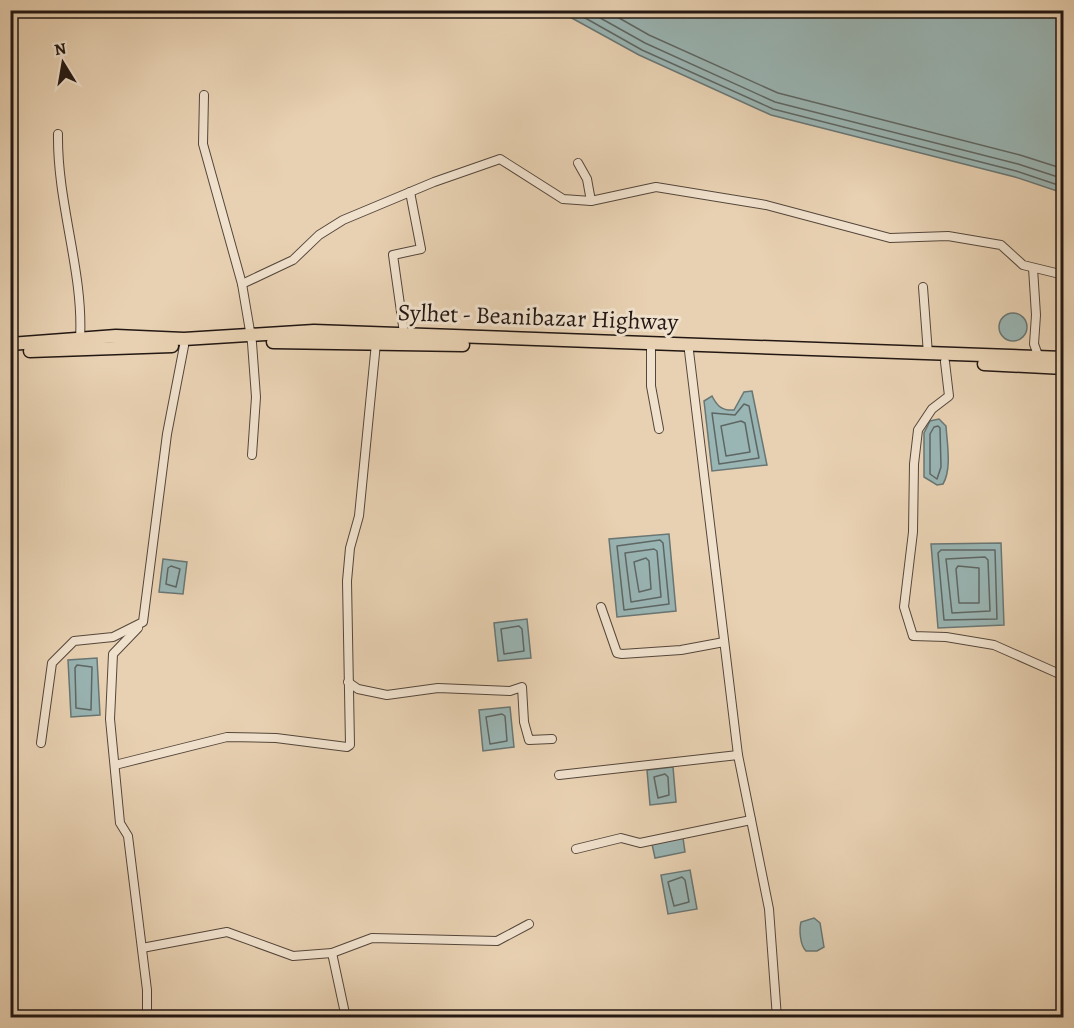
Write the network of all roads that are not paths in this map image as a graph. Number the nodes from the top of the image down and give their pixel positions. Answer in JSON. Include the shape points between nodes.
{"nodes":[{"id":1,"x":204,"y":95,"type":"dead end"},
{"id":2,"x":58,"y":134,"type":"dead end"},
{"id":3,"x":578,"y":163,"type":"dead end"},
{"id":4,"x":410,"y":192,"type":"junction"},
{"id":5,"x":591,"y":201,"type":"junction"},
{"id":6,"x":1033,"y":268,"type":"junction"},
{"id":7,"x":1064,"y":275,"type":"edge"},
{"id":8,"x":242,"y":284,"type":"junction"},
{"id":9,"x":923,"y":287,"type":"dead end"},
{"id":10,"x":404,"y":333,"type":"junction"},
{"id":11,"x":80,"y":339,"type":"junction"},
{"id":12,"x":251,"y":340,"type":"junction"},
{"id":13,"x":376,"y":343,"type":"junction"},
{"id":14,"x":394,"y":343,"type":"junction"},
{"id":15,"x":10,"y":344,"type":"edge"},
{"id":16,"x":184,"y":346,"type":"junction"},
{"id":17,"x":651,"y":350,"type":"junction"},
{"id":18,"x":689,"y":351,"type":"junction"},
{"id":19,"x":10,"y":352,"type":"edge"},
{"id":20,"x":928,"y":354,"type":"junction"},
{"id":21,"x":1039,"y":358,"type":"junction"},
{"id":22,"x":1064,"y":358,"type":"edge"},
{"id":23,"x":945,"y":362,"type":"junction"},
{"id":24,"x":1064,"y":368,"type":"edge"},
{"id":25,"x":659,"y":429,"type":"dead end"},
{"id":26,"x":252,"y":455,"type":"dead end"},
{"id":27,"x":600,"y":607,"type":"dead end"},
{"id":28,"x":143,"y":622,"type":"junction"},
{"id":29,"x":724,"y":642,"type":"junction"},
{"id":30,"x":1064,"y":676,"type":"edge"},
{"id":31,"x":348,"y":682,"type":"junction"},
{"id":32,"x":552,"y":739,"type":"dead end"},
{"id":33,"x":41,"y":742,"type":"dead end"},
{"id":34,"x":738,"y":755,"type":"junction"},
{"id":35,"x":115,"y":765,"type":"junction"},
{"id":36,"x":559,"y":775,"type":"dead end"},
{"id":37,"x":751,"y":820,"type":"junction"},
{"id":38,"x":576,"y":849,"type":"dead end"},
{"id":39,"x":529,"y":924,"type":"dead end"},
{"id":40,"x":142,"y":948,"type":"junction"},
{"id":41,"x":332,"y":953,"type":"junction"},
{"id":42,"x":147,"y":1017,"type":"edge"},
{"id":43,"x":346,"y":1017,"type":"edge"},
{"id":44,"x":777,"y":1017,"type":"edge"}],
"edges":[{"from":1,"to":8,"type":"street","via":[[203,144]]},
{"from":2,"to":11,"type":"street","via":[[58,169],[81,312]]},
{"from":3,"to":5,"type":"street","via":[[587,179]]},
{"from":4,"to":5,"type":"street","via":[[500,159],[563,199]]},
{"from":4,"to":8,"type":"street","via":[[343,220],[319,235],[293,260]]},
{"from":4,"to":10,"type":"street","via":[[421,249],[393,255]]},
{"from":5,"to":6,"type":"street","via":[[656,187],[766,205],[890,238],[948,236],[1001,245],[1023,266]]},
{"from":6,"to":7,"type":"street"},
{"from":6,"to":21,"type":"street","via":[[1034,344]]},
{"from":8,"to":12,"type":"street"},
{"from":9,"to":20,"type":"street"},
{"from":10,"to":12,"type":"main road","name":"Sylhet - Beanibazar Highway","via":[[314,331]]},
{"from":10,"to":14,"type":"street"},
{"from":10,"to":20,"type":"main road","name":"Sylhet - Beanibazar Highway"},
{"from":11,"to":12,"type":"main road","name":"Sylhet - Beanibazar Highway","via":[[116,336]]},
{"from":11,"to":15,"type":"main road","name":"Sylhet - Beanibazar Highway"},
{"from":12,"to":13,"type":"main road","name":"Sylhet - Beanibazar Highway"},
{"from":12,"to":16,"type":"main road","name":"Sylhet - Beanibazar Highway"},
{"from":12,"to":26,"type":"street","via":[[256,397]]},
{"from":13,"to":14,"type":"main road","name":"Sylhet - Beanibazar Highway"},
{"from":13,"to":31,"type":"street","via":[[359,516],[346,580]]},
{"from":14,"to":17,"type":"main road","name":"Sylhet - Beanibazar Highway"},
{"from":16,"to":19,"type":"main road","name":"Sylhet - Beanibazar Highway"},
{"from":16,"to":28,"type":"street","via":[[167,434]]},
{"from":17,"to":18,"type":"main road","name":"Sylhet - Beanibazar Highway"},
{"from":17,"to":25,"type":"street","via":[[651,386]]},
{"from":18,"to":23,"type":"main road","name":"Sylhet - Beanibazar Highway"},
{"from":18,"to":29,"type":"street"},
{"from":20,"to":21,"type":"main road","name":"Sylhet - Beanibazar Highway"},
{"from":21,"to":22,"type":"main road","name":"Sylhet - Beanibazar Highway"},
{"from":23,"to":24,"type":"main road","name":"Sylhet - Beanibazar Highway"},
{"from":23,"to":30,"type":"street","via":[[949,396],[932,409],[918,430],[914,464],[913,532],[904,607],[913,636],[994,645]]},
{"from":27,"to":29,"type":"street","via":[[617,653],[681,650]]},
{"from":28,"to":33,"type":"street","via":[[113,637],[74,641],[52,663]]},
{"from":28,"to":35,"type":"street","via":[[113,654],[110,718]]},
{"from":29,"to":34,"type":"street"},
{"from":31,"to":32,"type":"street","via":[[358,689],[387,695],[438,688],[510,691],[522,687],[529,740]]},
{"from":31,"to":35,"type":"street","via":[[351,741],[347,747],[276,738],[227,737]]},
{"from":34,"to":36,"type":"street"},
{"from":34,"to":37,"type":"street"},
{"from":35,"to":40,"type":"street","via":[[120,823],[128,836]]},
{"from":37,"to":38,"type":"street","via":[[640,843],[621,838]]},
{"from":37,"to":44,"type":"street","via":[[769,909]]},
{"from":39,"to":41,"type":"street","via":[[497,941],[372,938]]},
{"from":40,"to":41,"type":"street","via":[[227,932],[293,956]]},
{"from":40,"to":42,"type":"street"},
{"from":41,"to":43,"type":"street"}]}
